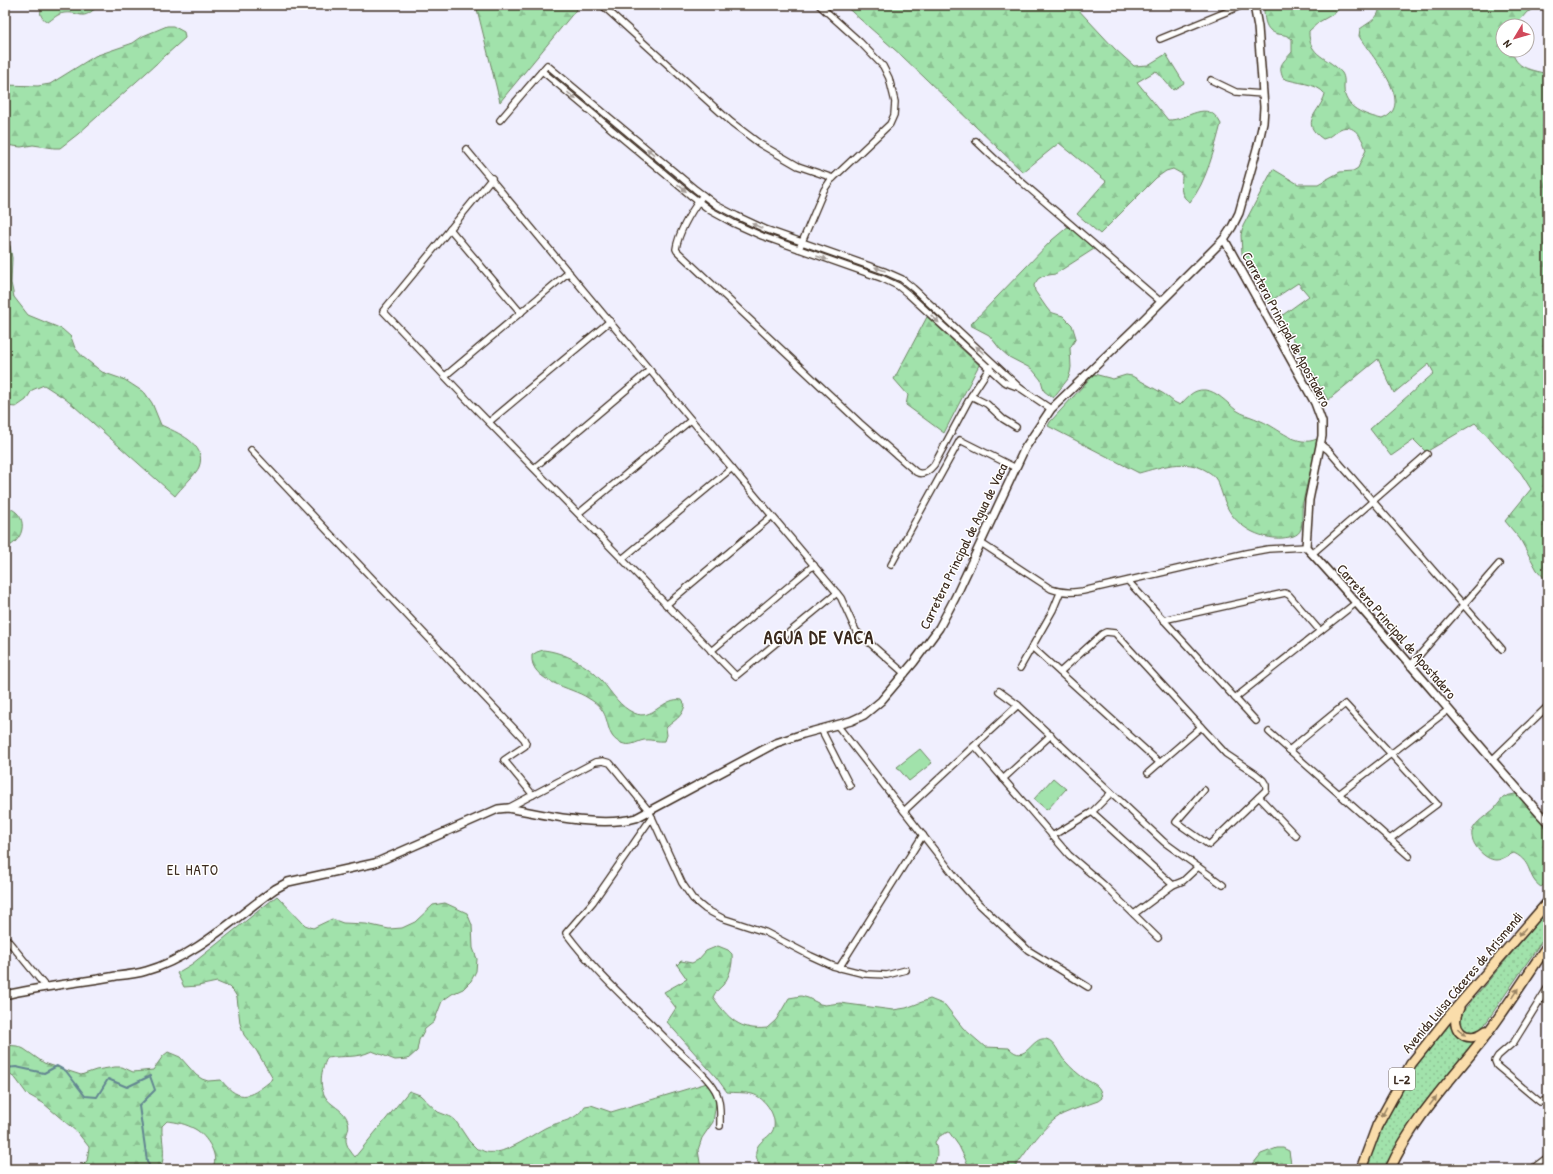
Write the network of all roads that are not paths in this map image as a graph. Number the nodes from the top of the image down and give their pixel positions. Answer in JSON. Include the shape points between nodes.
{"nodes":[{"id":1,"x":602,"y":5,"type":"edge"},
{"id":2,"x":819,"y":5,"type":"edge"},
{"id":3,"x":1243,"y":5,"type":"edge"},
{"id":4,"x":1254,"y":5,"type":"edge"},
{"id":5,"x":1160,"y":40,"type":"dead end"},
{"id":6,"x":542,"y":71,"type":"junction"},
{"id":7,"x":1211,"y":80,"type":"dead end"},
{"id":8,"x":1263,"y":94,"type":"junction"},
{"id":9,"x":500,"y":120,"type":"dead end"},
{"id":10,"x":976,"y":141,"type":"dead end"},
{"id":11,"x":466,"y":149,"type":"dead end"},
{"id":12,"x":492,"y":178,"type":"junction"},
{"id":13,"x":832,"y":178,"type":"junction"},
{"id":14,"x":703,"y":195,"type":"junction"},
{"id":15,"x":698,"y":202,"type":"junction"},
{"id":16,"x":450,"y":229,"type":"junction"},
{"id":17,"x":1224,"y":239,"type":"junction"},
{"id":18,"x":802,"y":242,"type":"junction"},
{"id":19,"x":799,"y":249,"type":"junction"},
{"id":20,"x":570,"y":272,"type":"junction"},
{"id":21,"x":1161,"y":302,"type":"junction"},
{"id":22,"x":521,"y":313,"type":"junction"},
{"id":23,"x":610,"y":321,"type":"junction"},
{"id":24,"x":994,"y":363,"type":"junction"},
{"id":25,"x":989,"y":369,"type":"junction"},
{"id":26,"x":650,"y":370,"type":"junction"},
{"id":27,"x":445,"y":376,"type":"junction"},
{"id":28,"x":1020,"y":388,"type":"junction"},
{"id":29,"x":971,"y":396,"type":"junction"},
{"id":30,"x":1051,"y":409,"type":"junction"},
{"id":31,"x":691,"y":420,"type":"junction"},
{"id":32,"x":489,"y":422,"type":"junction"},
{"id":33,"x":1016,"y":427,"type":"dead end"},
{"id":34,"x":1320,"y":444,"type":"junction"},
{"id":35,"x":251,"y":450,"type":"dead end"},
{"id":36,"x":1427,"y":454,"type":"dead end"},
{"id":37,"x":534,"y":468,"type":"junction"},
{"id":38,"x":732,"y":468,"type":"junction"},
{"id":39,"x":1016,"y":468,"type":"junction"},
{"id":40,"x":1373,"y":502,"type":"junction"},
{"id":41,"x":579,"y":513,"type":"junction"},
{"id":42,"x":772,"y":516,"type":"junction"},
{"id":43,"x":981,"y":543,"type":"junction"},
{"id":44,"x":1306,"y":547,"type":"junction"},
{"id":45,"x":1312,"y":554,"type":"junction"},
{"id":46,"x":622,"y":559,"type":"junction"},
{"id":47,"x":1499,"y":564,"type":"dead end"},
{"id":48,"x":814,"y":565,"type":"junction"},
{"id":49,"x":891,"y":565,"type":"dead end"},
{"id":50,"x":1128,"y":581,"type":"junction"},
{"id":51,"x":837,"y":593,"type":"junction"},
{"id":52,"x":1060,"y":593,"type":"junction"},
{"id":53,"x":1357,"y":602,"type":"junction"},
{"id":54,"x":666,"y":605,"type":"junction"},
{"id":55,"x":1463,"y":605,"type":"junction"},
{"id":56,"x":1163,"y":620,"type":"junction"},
{"id":57,"x":1320,"y":630,"type":"junction"},
{"id":58,"x":1032,"y":647,"type":"junction"},
{"id":59,"x":1502,"y":649,"type":"dead end"},
{"id":60,"x":711,"y":651,"type":"junction"},
{"id":61,"x":1410,"y":666,"type":"junction"},
{"id":62,"x":1020,"y":668,"type":"dead end"},
{"id":63,"x":1060,"y":672,"type":"junction"},
{"id":64,"x":905,"y":674,"type":"junction"},
{"id":65,"x":999,"y":691,"type":"dead end"},
{"id":66,"x":1235,"y":698,"type":"junction"},
{"id":67,"x":1018,"y":705,"type":"junction"},
{"id":68,"x":1548,"y":706,"type":"edge"},
{"id":69,"x":1448,"y":710,"type":"junction"},
{"id":70,"x":1256,"y":721,"type":"dead end"},
{"id":71,"x":837,"y":725,"type":"junction"},
{"id":72,"x":1201,"y":727,"type":"junction"},
{"id":73,"x":821,"y":729,"type":"junction"},
{"id":74,"x":1269,"y":732,"type":"dead end"},
{"id":75,"x":1051,"y":735,"type":"junction"},
{"id":76,"x":975,"y":746,"type":"junction"},
{"id":77,"x":1289,"y":750,"type":"junction"},
{"id":78,"x":1391,"y":754,"type":"junction"},
{"id":79,"x":1492,"y":760,"type":"junction"},
{"id":80,"x":1160,"y":763,"type":"junction"},
{"id":81,"x":1148,"y":773,"type":"dead end"},
{"id":82,"x":1003,"y":779,"type":"junction"},
{"id":83,"x":850,"y":786,"type":"dead end"},
{"id":84,"x":1204,"y":790,"type":"dead end"},
{"id":85,"x":1111,"y":792,"type":"junction"},
{"id":86,"x":1339,"y":794,"type":"junction"},
{"id":87,"x":533,"y":795,"type":"junction"},
{"id":88,"x":1259,"y":798,"type":"junction"},
{"id":89,"x":508,"y":808,"type":"junction"},
{"id":90,"x":904,"y":811,"type":"junction"},
{"id":91,"x":1092,"y":812,"type":"junction"},
{"id":92,"x":650,"y":814,"type":"junction"},
{"id":93,"x":1548,"y":823,"type":"edge"},
{"id":94,"x":923,"y":835,"type":"junction"},
{"id":95,"x":1052,"y":836,"type":"junction"},
{"id":96,"x":1296,"y":836,"type":"dead end"},
{"id":97,"x":1390,"y":839,"type":"junction"},
{"id":98,"x":1409,"y":856,"type":"dead end"},
{"id":99,"x":1198,"y":867,"type":"junction"},
{"id":100,"x":1173,"y":885,"type":"junction"},
{"id":101,"x":1223,"y":885,"type":"dead end"},
{"id":102,"x":1548,"y":902,"type":"edge"},
{"id":103,"x":1134,"y":914,"type":"junction"},
{"id":104,"x":5,"y":937,"type":"edge"},
{"id":105,"x":1158,"y":938,"type":"dead end"},
{"id":106,"x":1548,"y":945,"type":"edge"},
{"id":107,"x":839,"y":968,"type":"junction"},
{"id":108,"x":906,"y":970,"type":"dead end"},
{"id":109,"x":45,"y":986,"type":"junction"},
{"id":110,"x":1088,"y":987,"type":"dead end"},
{"id":111,"x":1548,"y":987,"type":"edge"},
{"id":112,"x":5,"y":995,"type":"edge"},
{"id":113,"x":1463,"y":1001,"type":"junction"},
{"id":114,"x":1493,"y":1025,"type":"junction"},
{"id":115,"x":1548,"y":1098,"type":"edge"},
{"id":116,"x":720,"y":1126,"type":"dead end"},
{"id":117,"x":1548,"y":1157,"type":"edge"},
{"id":118,"x":1361,"y":1169,"type":"edge"},
{"id":119,"x":1390,"y":1169,"type":"edge"},
{"id":120,"x":1532,"y":1169,"type":"edge"}],
"edges":[{"from":1,"to":13,"type":"street","via":[[731,122],[760,144],[798,166]]},
{"from":2,"to":13,"type":"street","via":[[883,66],[895,102],[890,124]]},
{"from":3,"to":5,"type":"street"},
{"from":4,"to":8,"type":"street"},
{"from":6,"to":9,"type":"street"},
{"from":14,"to":6,"type":"street","one_way":true,"via":[[547,65]]},
{"from":6,"to":15,"type":"street","one_way":true},
{"from":7,"to":8,"type":"street","via":[[1236,92]]},
{"from":8,"to":17,"type":"street","via":[[1263,123],[1258,145],[1239,213]]},
{"from":10,"to":21,"type":"street"},
{"from":11,"to":12,"type":"street"},
{"from":12,"to":16,"type":"street"},
{"from":12,"to":20,"type":"street"},
{"from":13,"to":18,"type":"street","via":[[824,190]]},
{"from":14,"to":15,"type":"street"},
{"from":18,"to":14,"type":"street","one_way":true,"via":[[736,216]]},
{"from":15,"to":19,"type":"street","via":[[733,223]]},
{"from":15,"to":29,"type":"street","via":[[677,242],[677,252],[860,424],[916,472],[923,474],[930,470]]},
{"from":16,"to":22,"type":"street"},
{"from":16,"to":27,"type":"street","via":[[383,311]]},
{"from":17,"to":21,"type":"street","name":"Carretera Principal de Agua de Vaca"},
{"from":17,"to":34,"type":"street","name":"Carretera Principal de Apostadero","via":[[1315,403],[1322,422]]},
{"from":18,"to":19,"type":"street"},
{"from":24,"to":18,"type":"street","one_way":true,"via":[[902,279]]},
{"from":19,"to":25,"type":"street","one_way":true,"via":[[898,286]]},
{"from":20,"to":22,"type":"street"},
{"from":20,"to":23,"type":"street"},
{"from":21,"to":30,"type":"street","name":"Carretera Principal de Agua de Vaca"},
{"from":22,"to":27,"type":"street"},
{"from":23,"to":26,"type":"street"},
{"from":23,"to":32,"type":"street"},
{"from":24,"to":25,"type":"street"},
{"from":24,"to":28,"type":"street"},
{"from":25,"to":28,"type":"street","via":[[1004,382]]},
{"from":25,"to":29,"type":"street"},
{"from":26,"to":31,"type":"street"},
{"from":26,"to":37,"type":"street"},
{"from":27,"to":32,"type":"street"},
{"from":28,"to":30,"type":"street"},
{"from":29,"to":33,"type":"street","via":[[987,404]]},
{"from":30,"to":39,"type":"street","name":"Carretera Principal de Agua de Vaca"},
{"from":31,"to":38,"type":"street"},
{"from":31,"to":41,"type":"street"},
{"from":32,"to":37,"type":"street"},
{"from":34,"to":40,"type":"street"},
{"from":34,"to":44,"type":"street","name":"Carretera Principal de Apostadero","via":[[1309,500]]},
{"from":35,"to":87,"type":"street","via":[[524,739],[525,746],[504,760]]},
{"from":36,"to":40,"type":"street"},
{"from":37,"to":41,"type":"street"},
{"from":38,"to":42,"type":"street"},
{"from":38,"to":46,"type":"street"},
{"from":39,"to":43,"type":"street","name":"Carretera Principal de Agua de Vaca"},
{"from":39,"to":49,"type":"street","via":[[960,440]]},
{"from":40,"to":45,"type":"street"},
{"from":40,"to":55,"type":"street"},
{"from":41,"to":46,"type":"street"},
{"from":42,"to":48,"type":"street"},
{"from":42,"to":54,"type":"street"},
{"from":43,"to":52,"type":"street"},
{"from":43,"to":64,"type":"street","name":"Carretera Principal de Agua de Vaca","via":[[939,628]]},
{"from":44,"to":45,"type":"street","name":"Carretera Principal de Apostadero"},
{"from":44,"to":50,"type":"street","via":[[1268,549]]},
{"from":45,"to":53,"type":"street","name":"Carretera Principal de Apostadero"},
{"from":46,"to":54,"type":"street"},
{"from":47,"to":55,"type":"street"},
{"from":48,"to":51,"type":"street"},
{"from":48,"to":60,"type":"street"},
{"from":50,"to":52,"type":"street","via":[[1084,592]]},
{"from":50,"to":56,"type":"street"},
{"from":51,"to":60,"type":"street","via":[[736,676]]},
{"from":51,"to":64,"type":"street","via":[[842,598],[856,631]]},
{"from":52,"to":58,"type":"street"},
{"from":53,"to":57,"type":"street"},
{"from":53,"to":61,"type":"street","name":"Carretera Principal de Apostadero"},
{"from":54,"to":60,"type":"street"},
{"from":55,"to":59,"type":"street"},
{"from":55,"to":61,"type":"street"},
{"from":56,"to":57,"type":"street","via":[[1285,593]]},
{"from":56,"to":66,"type":"street"},
{"from":57,"to":66,"type":"street"},
{"from":58,"to":62,"type":"street"},
{"from":58,"to":63,"type":"street"},
{"from":61,"to":69,"type":"street","name":"Carretera Principal de Apostadero"},
{"from":63,"to":72,"type":"street","via":[[1098,637],[1106,632],[1112,632]]},
{"from":63,"to":80,"type":"street"},
{"from":64,"to":71,"type":"street","name":"Carretera Principal de Agua de Vaca","via":[[872,710]]},
{"from":65,"to":67,"type":"street"},
{"from":66,"to":70,"type":"street"},
{"from":67,"to":75,"type":"street"},
{"from":67,"to":76,"type":"street"},
{"from":68,"to":79,"type":"street"},
{"from":69,"to":78,"type":"street"},
{"from":69,"to":79,"type":"street","name":"Carretera Principal de Apostadero"},
{"from":71,"to":73,"type":"street","name":"Carretera Principal de Agua de Vaca"},
{"from":71,"to":90,"type":"street"},
{"from":72,"to":80,"type":"street"},
{"from":72,"to":88,"type":"street","via":[[1226,754],[1263,780],[1266,790]]},
{"from":73,"to":83,"type":"street"},
{"from":73,"to":92,"type":"street","name":"Carretera Principal de Agua de Vaca","via":[[776,743]]},
{"from":74,"to":77,"type":"street"},
{"from":75,"to":82,"type":"street"},
{"from":75,"to":85,"type":"street"},
{"from":76,"to":82,"type":"street"},
{"from":76,"to":90,"type":"street"},
{"from":77,"to":78,"type":"street","via":[[1345,704]]},
{"from":77,"to":86,"type":"street"},
{"from":78,"to":86,"type":"street"},
{"from":78,"to":97,"type":"street","via":[[1437,804]]},
{"from":79,"to":93,"type":"street","name":"Carretera Principal de Apostadero"},
{"from":80,"to":81,"type":"street"},
{"from":82,"to":95,"type":"street"},
{"from":84,"to":88,"type":"street","via":[[1176,822],[1209,845]]},
{"from":85,"to":91,"type":"street"},
{"from":85,"to":99,"type":"street","via":[[1164,842]]},
{"from":86,"to":97,"type":"street"},
{"from":87,"to":89,"type":"street"},
{"from":87,"to":92,"type":"street","via":[[595,762],[603,761],[615,768]]},
{"from":88,"to":96,"type":"street"},
{"from":89,"to":92,"type":"street","name":"Carretera Principal de Agua de Vaca","via":[[609,822]]},
{"from":89,"to":109,"type":"street","name":"Carretera Principal de Agua de Vaca","via":[[483,815],[375,863],[288,882],[185,954],[146,971]]},
{"from":90,"to":94,"type":"street"},
{"from":91,"to":95,"type":"street"},
{"from":91,"to":100,"type":"street"},
{"from":92,"to":107,"type":"street","via":[[682,883],[693,899],[705,910],[765,932]]},
{"from":92,"to":116,"type":"street","via":[[593,902],[566,933],[602,977],[715,1090],[720,1110]]},
{"from":94,"to":107,"type":"street"},
{"from":94,"to":110,"type":"street","via":[[957,878],[1009,934],[1028,950]]},
{"from":95,"to":103,"type":"street","via":[[1069,856]]},
{"from":97,"to":98,"type":"street"},
{"from":99,"to":100,"type":"street","via":[[1183,881]]},
{"from":99,"to":101,"type":"street"},
{"from":100,"to":103,"type":"street"},
{"from":102,"to":113,"type":"main road","name":"Avenida Luisa Cáceres de Arismendi","number":"L-2","one_way":true},
{"from":103,"to":105,"type":"street"},
{"from":104,"to":109,"type":"street"},
{"from":114,"to":106,"type":"main road","number":"L-2","one_way":true},
{"from":107,"to":108,"type":"street","via":[[866,974],[887,975]]},
{"from":109,"to":112,"type":"street","name":"Carretera Principal de Agua de Vaca"},
{"from":111,"to":115,"type":"street","via":[[1514,1042],[1495,1061],[1497,1066],[1540,1102]]},
{"from":113,"to":114,"type":"main road","one_way":true,"via":[[1455,1022],[1464,1035],[1481,1035]]},
{"from":113,"to":118,"type":"main road","name":"Avenida Luisa Cáceres de Arismendi","number":"L-2","one_way":true,"via":[[1411,1064],[1377,1126]]},
{"from":119,"to":114,"type":"main road","number":"L-2","one_way":true,"via":[[1419,1120]]},
{"from":117,"to":120,"type":"street"}]}
